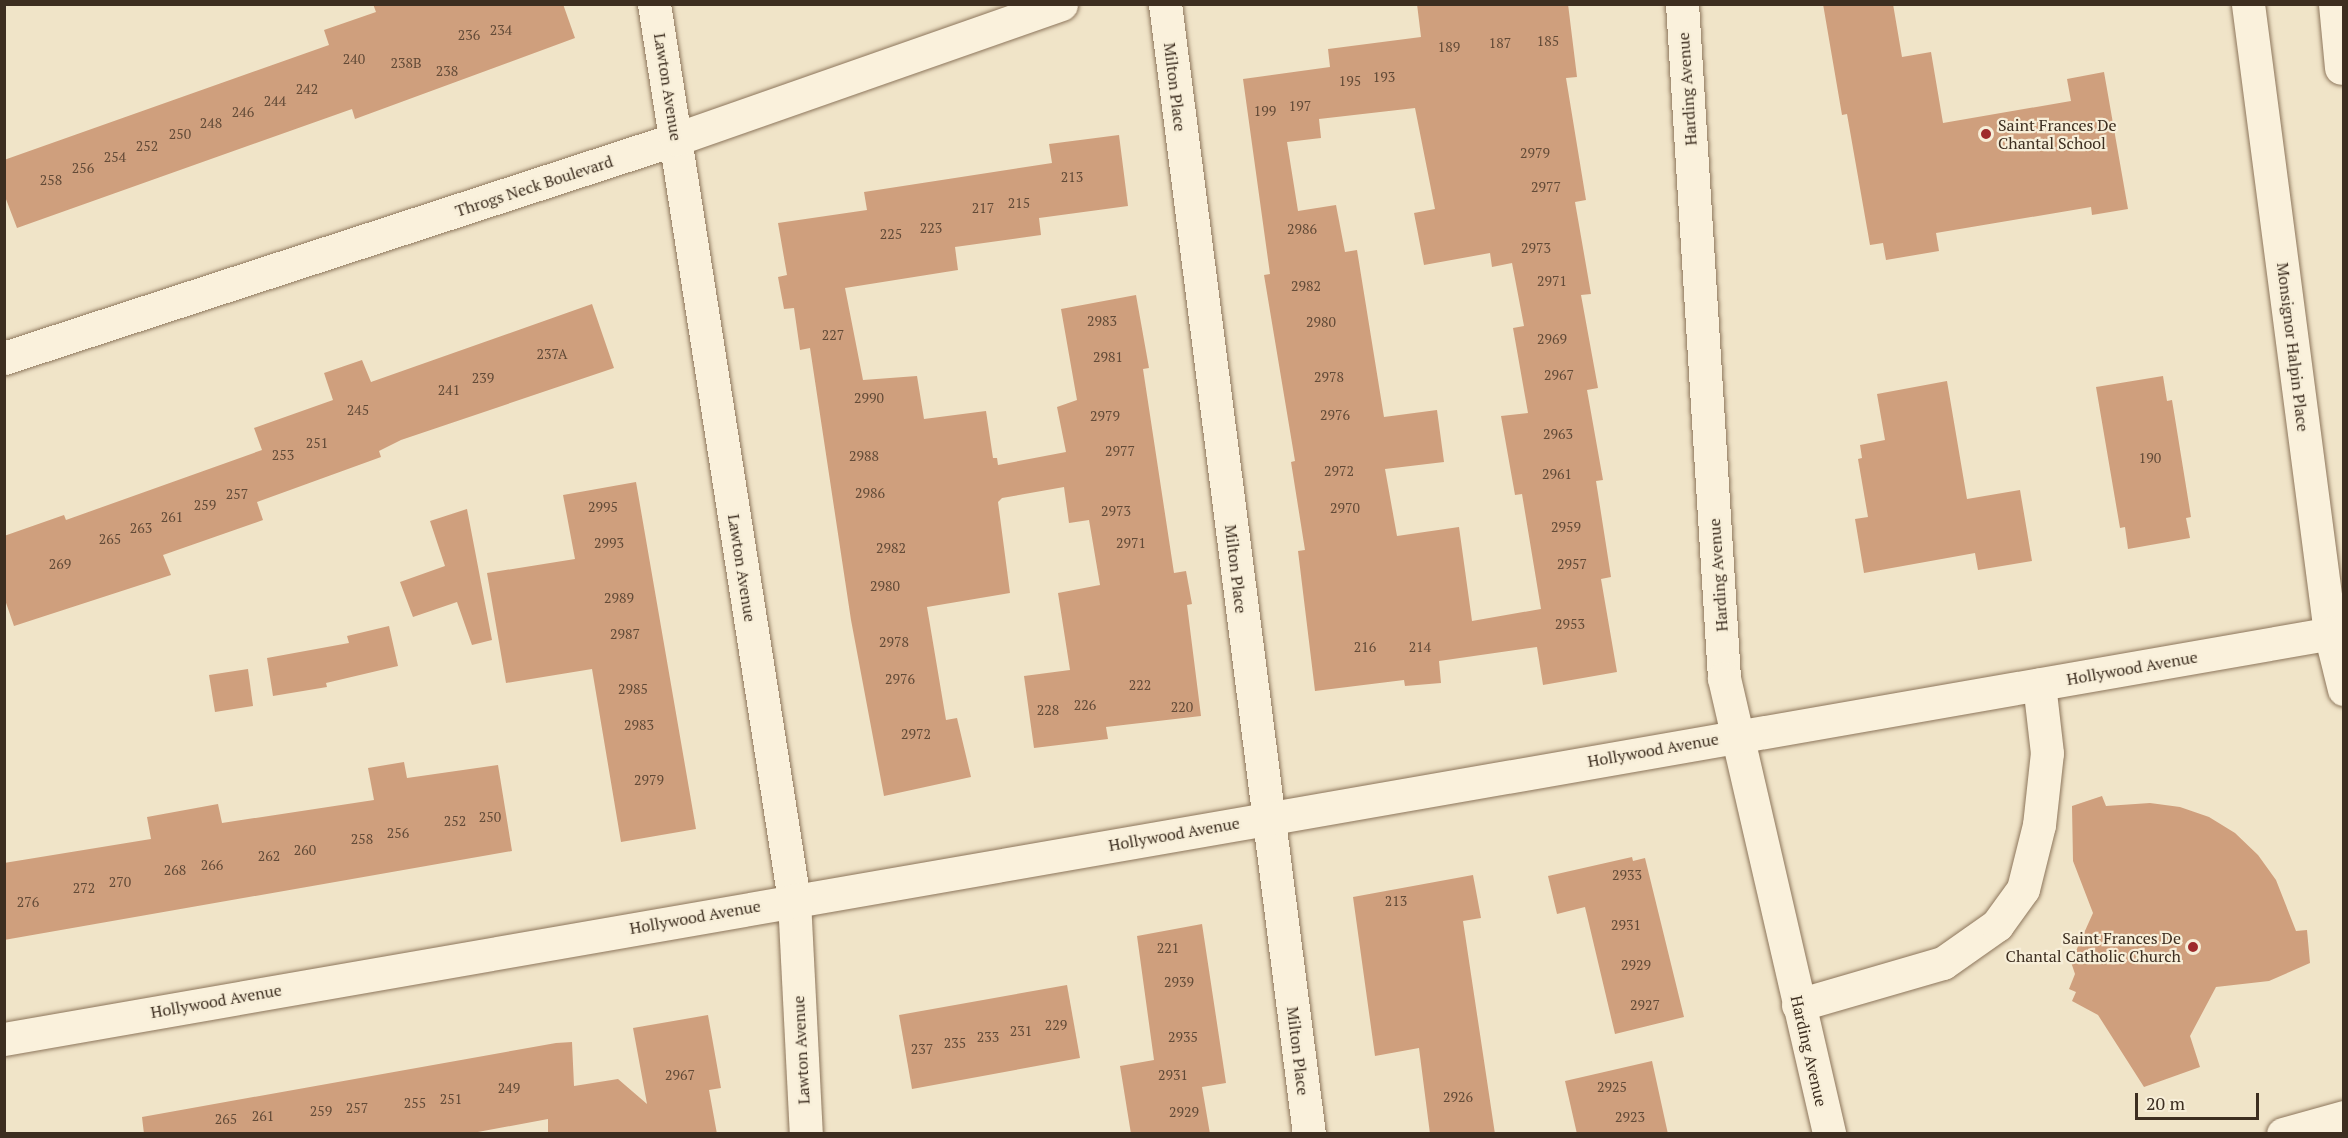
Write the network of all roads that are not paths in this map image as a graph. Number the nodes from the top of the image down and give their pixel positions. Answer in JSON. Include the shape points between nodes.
{"nodes":[{"id":1,"x":654,"y":4,"type":"edge"},
{"id":2,"x":1061,"y":4,"type":"edge"},
{"id":3,"x":1165,"y":4,"type":"edge"},
{"id":4,"x":1682,"y":4,"type":"edge"},
{"id":5,"x":2248,"y":4,"type":"edge"},
{"id":6,"x":2336,"y":4,"type":"edge"},
{"id":7,"x":2341,"y":68,"type":"dead end"},
{"id":8,"x":676,"y":139,"type":"junction"},
{"id":9,"x":4,"y":358,"type":"edge"},
{"id":10,"x":2337,"y":632,"type":"edge"},
{"id":11,"x":2039,"y":684,"type":"junction"},
{"id":12,"x":2343,"y":688,"type":"edge"},
{"id":13,"x":1735,"y":736,"type":"junction"},
{"id":14,"x":1267,"y":818,"type":"junction"},
{"id":15,"x":794,"y":900,"type":"junction"},
{"id":16,"x":1798,"y":1005,"type":"junction"},
{"id":17,"x":4,"y":1038,"type":"edge"},
{"id":18,"x":2343,"y":1117,"type":"edge"},
{"id":19,"x":806,"y":1134,"type":"edge"},
{"id":20,"x":1309,"y":1134,"type":"edge"},
{"id":21,"x":1829,"y":1134,"type":"edge"},
{"id":22,"x":2283,"y":1134,"type":"edge"}],
"edges":[{"from":1,"to":8,"type":"street","name":"Lawton Avenue"},
{"from":2,"to":8,"type":"street","name":"Throgs Neck Boulevard"},
{"from":3,"to":14,"type":"street","name":"Milton Place"},
{"from":4,"to":13,"type":"street","name":"Harding Avenue","via":[[1723,656]]},
{"from":5,"to":10,"type":"street","name":"Monsignor Halpin Place"},
{"from":6,"to":7,"type":"street"},
{"from":8,"to":9,"type":"street","name":"Throgs Neck Boulevard"},
{"from":8,"to":15,"type":"street","name":"Lawton Avenue"},
{"from":10,"to":11,"type":"street","name":"Hollywood Avenue"},
{"from":10,"to":12,"type":"street","name":"Monsignor Halpin Place"},
{"from":11,"to":13,"type":"street","name":"Hollywood Avenue"},
{"from":11,"to":16,"type":"street","via":[[2047,753],[2039,825],[2023,889],[1997,926],[1943,963]]},
{"from":13,"to":14,"type":"street","name":"Hollywood Avenue"},
{"from":13,"to":16,"type":"street","name":"Harding Avenue"},
{"from":14,"to":15,"type":"street","name":"Hollywood Avenue"},
{"from":14,"to":20,"type":"street","name":"Milton Place"},
{"from":15,"to":17,"type":"street","name":"Hollywood Avenue"},
{"from":15,"to":19,"type":"street","name":"Lawton Avenue"},
{"from":16,"to":21,"type":"street","name":"Harding Avenue"},
{"from":18,"to":22,"type":"street"}]}
